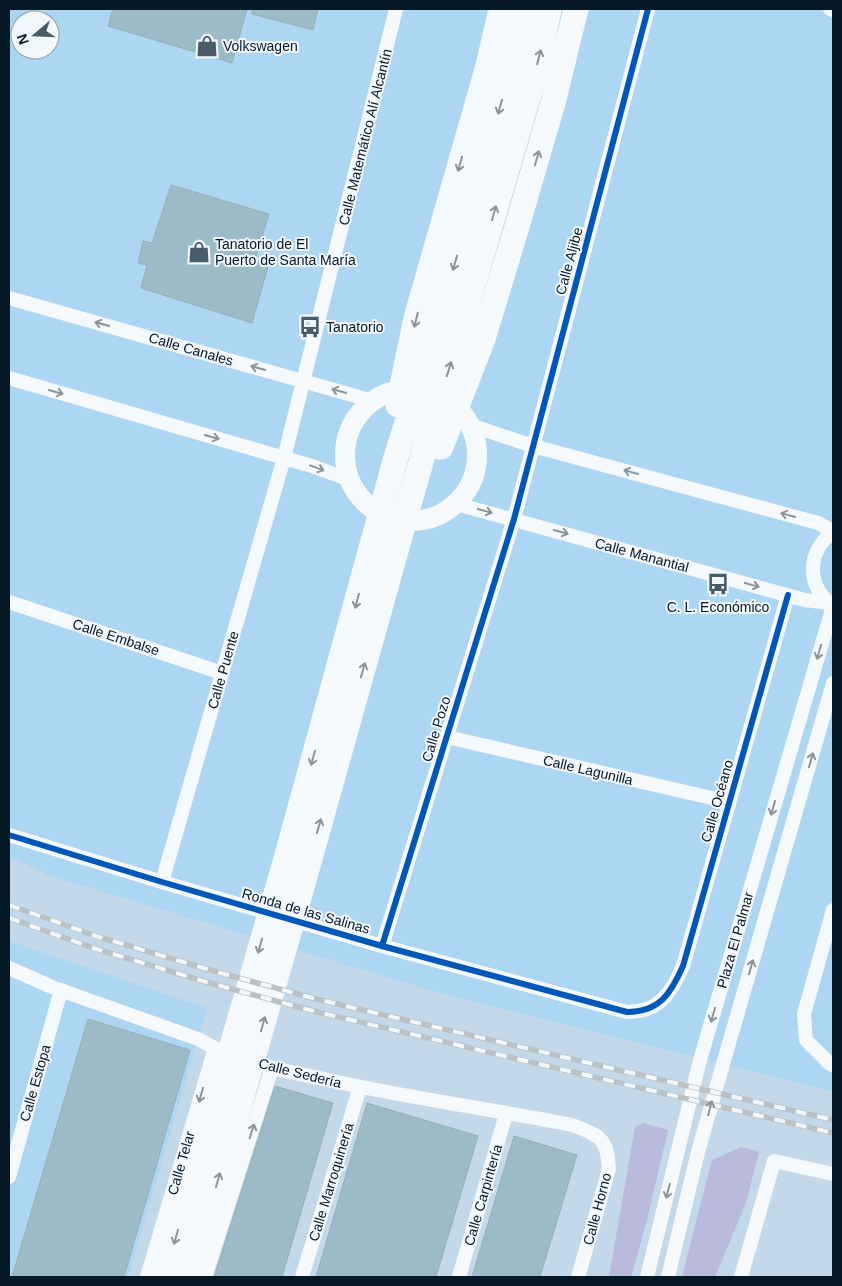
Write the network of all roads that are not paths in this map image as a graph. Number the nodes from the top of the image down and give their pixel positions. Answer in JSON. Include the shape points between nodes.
{"nodes":[{"id":1,"x":396,"y":9,"type":"edge"},
{"id":2,"x":501,"y":9,"type":"edge"},
{"id":3,"x":525,"y":9,"type":"edge"},
{"id":4,"x":549,"y":9,"type":"edge"},
{"id":5,"x":576,"y":9,"type":"edge"},
{"id":6,"x":648,"y":9,"type":"edge"},
{"id":7,"x":9,"y":298,"type":"edge"},
{"id":8,"x":9,"y":378,"type":"edge"},
{"id":9,"x":305,"y":381,"type":"junction"},
{"id":10,"x":373,"y":401,"type":"junction"},
{"id":11,"x":470,"y":425,"type":"junction"},
{"id":12,"x":533,"y":446,"type":"junction"},
{"id":13,"x":396,"y":457,"type":"junction"},
{"id":14,"x":284,"y":458,"type":"junction"},
{"id":15,"x":350,"y":480,"type":"junction"},
{"id":16,"x":415,"y":483,"type":"junction"},
{"id":17,"x":456,"y":504,"type":"junction"},
{"id":18,"x":514,"y":520,"type":"junction"},
{"id":19,"x":833,"y":531,"type":"edge"},
{"id":20,"x":788,"y":595,"type":"junction"},
{"id":21,"x":9,"y":602,"type":"edge"},
{"id":22,"x":832,"y":605,"type":"edge"},
{"id":23,"x":222,"y":673,"type":"junction"},
{"id":24,"x":833,"y":683,"type":"edge"},
{"id":25,"x":447,"y":737,"type":"junction"},
{"id":26,"x":729,"y":802,"type":"junction"},
{"id":27,"x":9,"y":835,"type":"edge"},
{"id":28,"x":295,"y":870,"type":"junction"},
{"id":29,"x":162,"y":882,"type":"junction"},
{"id":30,"x":833,"y":910,"type":"edge"},
{"id":31,"x":382,"y":946,"type":"junction"},
{"id":32,"x":9,"y":968,"type":"edge"},
{"id":33,"x":61,"y":990,"type":"junction"},
{"id":34,"x":656,"y":1006,"type":"joint"},
{"id":35,"x":214,"y":1048,"type":"junction"},
{"id":36,"x":833,"y":1065,"type":"edge"},
{"id":37,"x":272,"y":1068,"type":"junction"},
{"id":38,"x":360,"y":1087,"type":"junction"},
{"id":39,"x":506,"y":1114,"type":"junction"},
{"id":40,"x":602,"y":1140,"type":"joint"},
{"id":41,"x":11,"y":1162,"type":"edge"},
{"id":42,"x":833,"y":1174,"type":"edge"},
{"id":43,"x":9,"y":1177,"type":"edge"},
{"id":44,"x":147,"y":1277,"type":"edge"},
{"id":45,"x":165,"y":1277,"type":"edge"},
{"id":46,"x":190,"y":1277,"type":"edge"},
{"id":47,"x":205,"y":1277,"type":"edge"},
{"id":48,"x":302,"y":1277,"type":"edge"},
{"id":49,"x":459,"y":1277,"type":"edge"},
{"id":50,"x":578,"y":1277,"type":"edge"},
{"id":51,"x":648,"y":1277,"type":"edge"},
{"id":52,"x":668,"y":1277,"type":"edge"},
{"id":53,"x":740,"y":1277,"type":"edge"}],
"edges":[{"from":1,"to":9,"type":"street","name":"Calle Matemático Alí Alcantín"},
{"from":2,"to":13,"type":"highway","one_way":true,"via":[[488,66],[416,318],[396,415]]},
{"from":3,"to":13,"type":"highway","one_way":true,"via":[[449,287]]},
{"from":16,"to":4,"type":"highway","one_way":true,"via":[[538,63]]},
{"from":16,"to":5,"type":"highway","one_way":true,"via":[[439,452],[483,339],[553,103]]},
{"from":6,"to":12,"type":"street","name":"Calle Aljibe"},
{"from":9,"to":7,"type":"street","name":"Calle Canales","one_way":true},
{"from":8,"to":14,"type":"street","one_way":true},
{"from":10,"to":9,"type":"street","name":"Calle Canales","one_way":true},
{"from":9,"to":14,"type":"street","name":"Calle Matemático Alí Alcantín"},
{"from":10,"to":11,"type":"street","via":[[389,392],[426,391],[459,409]]},
{"from":10,"to":15,"type":"street","via":[[350,428],[345,445],[345,463]]},
{"from":11,"to":12,"type":"street"},
{"from":11,"to":17,"type":"street","via":[[476,441],[474,475]]},
{"from":12,"to":18,"type":"street","name":"Calle Aljibe"},
{"from":19,"to":12,"type":"street","one_way":true,"via":[[818,523]]},
{"from":13,"to":28,"type":"highway","one_way":true},
{"from":14,"to":15,"type":"street","one_way":true},
{"from":14,"to":23,"type":"street","name":"Calle Puente"},
{"from":15,"to":17,"type":"street","via":[[358,496],[388,517],[424,520]]},
{"from":28,"to":16,"type":"highway","one_way":true},
{"from":17,"to":18,"type":"street","name":"Calle Manantial","one_way":true},
{"from":18,"to":20,"type":"street","name":"Calle Manantial","one_way":true},
{"from":18,"to":25,"type":"street","name":"Calle Pozo"},
{"from":19,"to":22,"type":"street","via":[[819,546],[813,566],[816,587]]},
{"from":20,"to":22,"type":"street","name":"Calle Manantial"},
{"from":20,"to":26,"type":"street","name":"Calle Océano"},
{"from":21,"to":23,"type":"street","name":"Calle Embalse"},
{"from":22,"to":51,"type":"street","name":"Plaza El Palmar","one_way":true,"via":[[700,1060]]},
{"from":23,"to":29,"type":"street","name":"Calle Puente"},
{"from":52,"to":24,"type":"street","name":"Plaza El Palmar","one_way":true,"via":[[722,1064]]},
{"from":25,"to":26,"type":"street","name":"Calle Lagunilla"},
{"from":25,"to":31,"type":"street","name":"Calle Pozo"},
{"from":26,"to":34,"type":"street","name":"Calle Océano","via":[[683,966],[666,997]]},
{"from":27,"to":29,"type":"street","name":"Ronda de las Salinas"},
{"from":28,"to":45,"type":"highway","one_way":true},
{"from":46,"to":28,"type":"highway","one_way":true},
{"from":29,"to":31,"type":"street","name":"Ronda de las Salinas"},
{"from":30,"to":36,"type":"street","via":[[804,1014],[806,1040]]},
{"from":31,"to":34,"type":"street","name":"Ronda de las Salinas","via":[[627,1012],[641,1012]]},
{"from":32,"to":33,"type":"street","name":"Calle Sedería"},
{"from":33,"to":35,"type":"street","name":"Calle Sedería","via":[[198,1039]]},
{"from":33,"to":41,"type":"street","name":"Calle Estopa"},
{"from":35,"to":37,"type":"street","name":"Calle Sedería"},
{"from":35,"to":44,"type":"street","name":"Calle Telar","one_way":true},
{"from":37,"to":38,"type":"street","name":"Calle Sedería"},
{"from":47,"to":37,"type":"street","one_way":true},
{"from":38,"to":39,"type":"street","name":"Calle Sedería"},
{"from":38,"to":48,"type":"street","name":"Calle Marroquinería"},
{"from":39,"to":40,"type":"street","name":"Calle Sedería","via":[[572,1125]]},
{"from":39,"to":49,"type":"street","name":"Calle Carpintería"},
{"from":40,"to":50,"type":"street","name":"Calle Horno","via":[[608,1153],[609,1169]]},
{"from":41,"to":43,"type":"street","name":"Calle Estopa"},
{"from":42,"to":53,"type":"street","via":[[774,1161]]}]}
